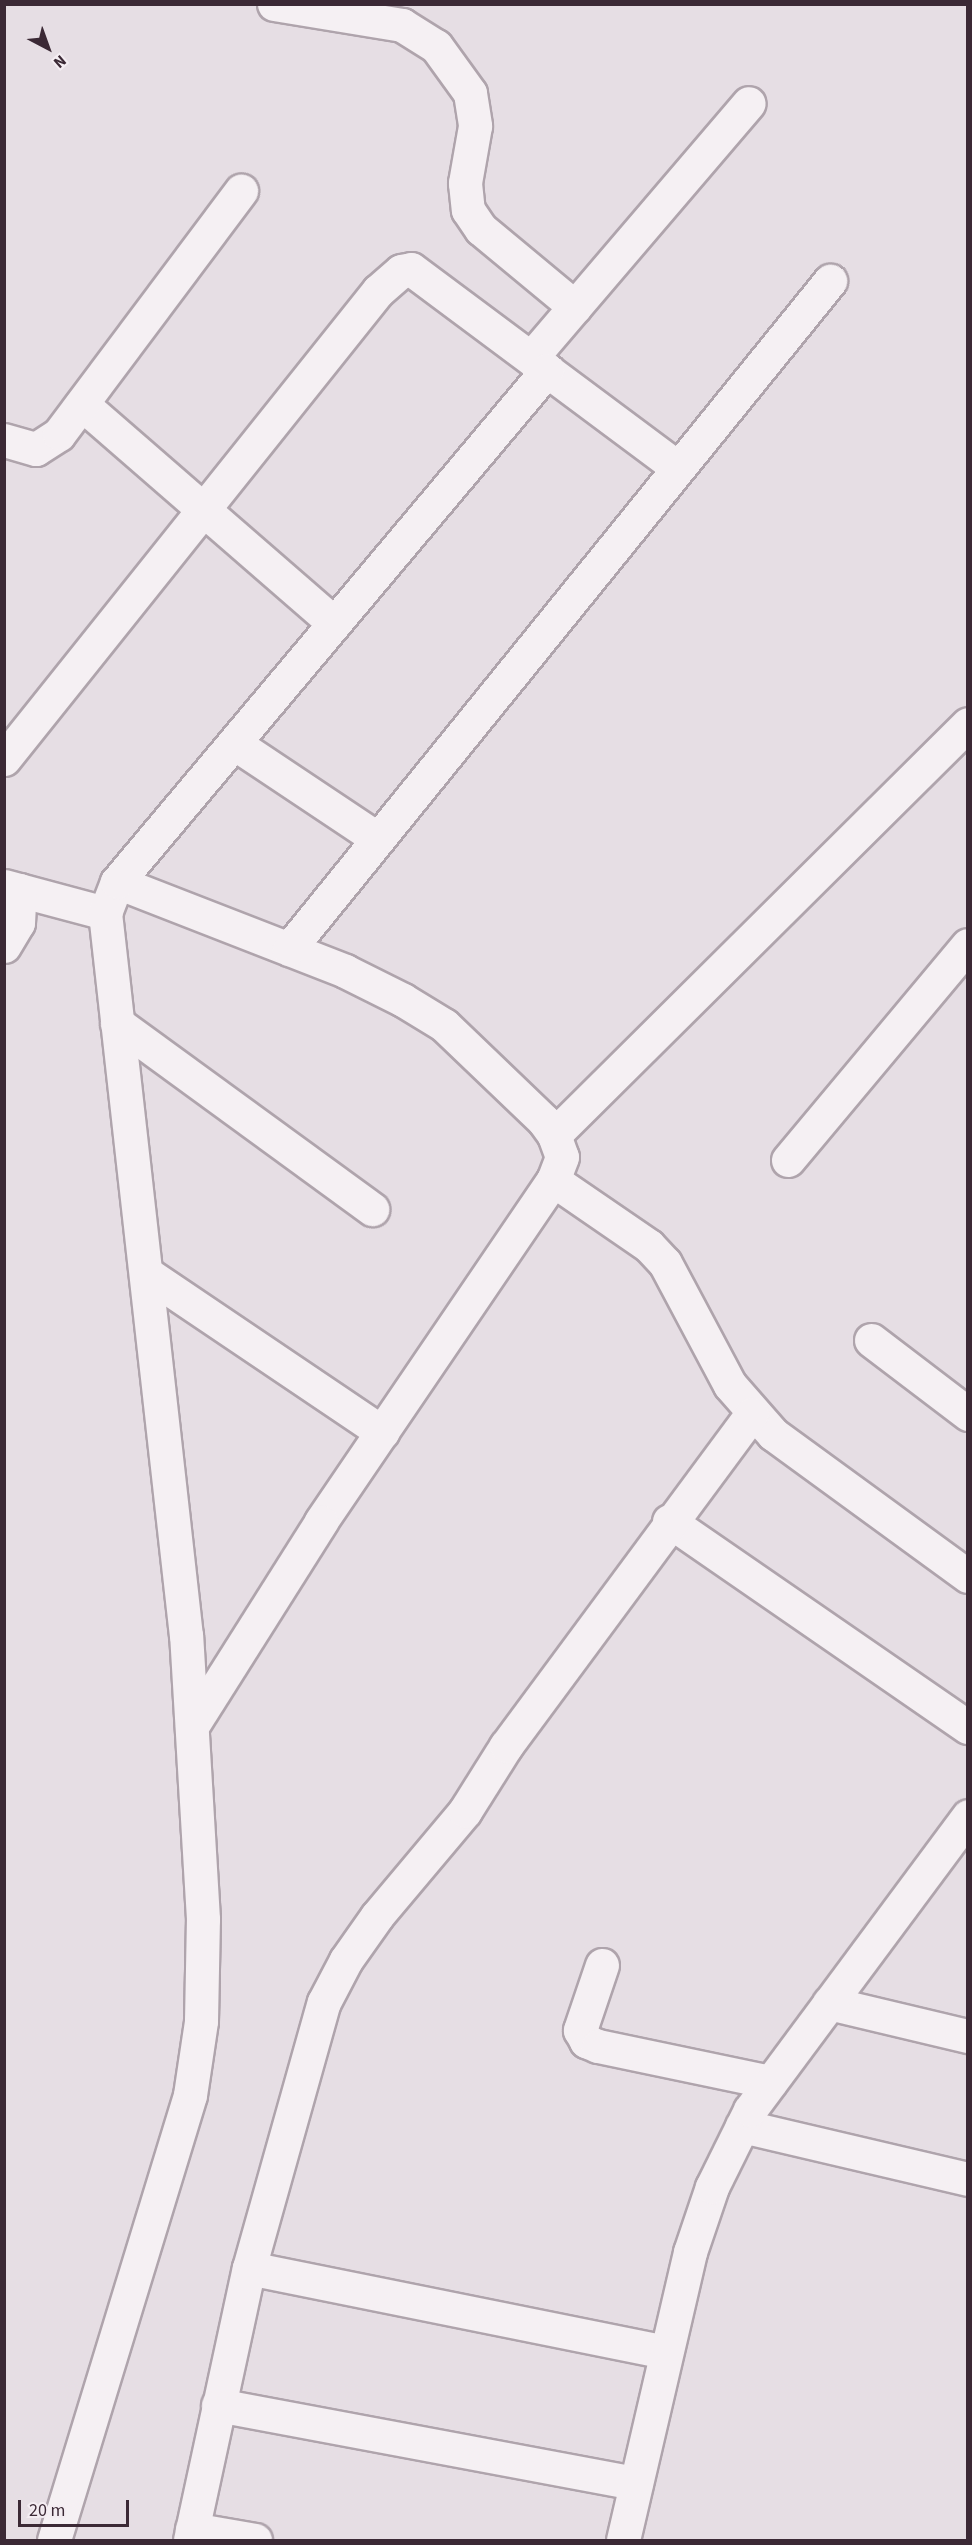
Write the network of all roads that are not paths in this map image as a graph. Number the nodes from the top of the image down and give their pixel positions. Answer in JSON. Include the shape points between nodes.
{"nodes":[{"id":1,"x":274,"y":4,"type":"edge"},
{"id":2,"x":749,"y":103,"type":"dead end"},
{"id":3,"x":241,"y":191,"type":"dead end"},
{"id":4,"x":830,"y":281,"type":"dead end"},
{"id":5,"x":575,"y":307,"type":"junction"},
{"id":6,"x":539,"y":364,"type":"junction"},
{"id":7,"x":82,"y":404,"type":"junction"},
{"id":8,"x":4,"y":440,"type":"edge"},
{"id":9,"x":678,"y":468,"type":"junction"},
{"id":10,"x":204,"y":509,"type":"junction"},
{"id":11,"x":334,"y":622,"type":"junction"},
{"id":12,"x":968,"y":724,"type":"edge"},
{"id":13,"x":234,"y":743,"type":"junction"},
{"id":14,"x":4,"y":759,"type":"edge"},
{"id":15,"x":378,"y":839,"type":"junction"},
{"id":16,"x":117,"y":882,"type":"junction"},
{"id":17,"x":12,"y":888,"type":"edge"},
{"id":18,"x":105,"y":913,"type":"junction"},
{"id":19,"x":968,"y":945,"type":"edge"},
{"id":20,"x":4,"y":946,"type":"edge"},
{"id":21,"x":289,"y":949,"type":"junction"},
{"id":22,"x":117,"y":1023,"type":"junction"},
{"id":23,"x":554,"y":1135,"type":"junction"},
{"id":24,"x":788,"y":1160,"type":"dead end"},
{"id":25,"x":553,"y":1180,"type":"junction"},
{"id":26,"x":372,"y":1209,"type":"dead end"},
{"id":27,"x":146,"y":1274,"type":"junction"},
{"id":28,"x":871,"y":1340,"type":"dead end"},
{"id":29,"x":752,"y":1414,"type":"junction"},
{"id":30,"x":968,"y":1414,"type":"edge"},
{"id":31,"x":382,"y":1432,"type":"junction"},
{"id":32,"x":669,"y":1521,"type":"junction"},
{"id":33,"x":968,"y":1576,"type":"edge"},
{"id":34,"x":192,"y":1726,"type":"junction"},
{"id":35,"x":968,"y":1727,"type":"edge"},
{"id":36,"x":968,"y":1816,"type":"edge"},
{"id":37,"x":602,"y":1965,"type":"dead end"},
{"id":38,"x":829,"y":2003,"type":"junction"},
{"id":39,"x":968,"y":2036,"type":"edge"},
{"id":40,"x":770,"y":2082,"type":"junction"},
{"id":41,"x":742,"y":2126,"type":"junction"},
{"id":42,"x":968,"y":2179,"type":"edge"},
{"id":43,"x":249,"y":2268,"type":"junction"},
{"id":44,"x":666,"y":2352,"type":"junction"},
{"id":45,"x":218,"y":2405,"type":"junction"},
{"id":46,"x":636,"y":2483,"type":"junction"},
{"id":47,"x":191,"y":2535,"type":"edge"},
{"id":48,"x":54,"y":2541,"type":"edge"},
{"id":49,"x":255,"y":2541,"type":"edge"},
{"id":50,"x":623,"y":2541,"type":"edge"}],
"edges":[{"from":1,"to":5,"type":"street","via":[[402,25],[436,46],[470,93],[475,126],[465,183],[468,210],[481,229]]},
{"from":2,"to":5,"type":"street"},
{"from":3,"to":7,"type":"street"},
{"from":4,"to":9,"type":"street"},
{"from":5,"to":6,"type":"street"},
{"from":6,"to":9,"type":"street"},
{"from":6,"to":10,"type":"street","via":[[411,269],[401,271],[378,291]]},
{"from":6,"to":11,"type":"street"},
{"from":7,"to":8,"type":"street","via":[[59,434],[36,449]]},
{"from":7,"to":10,"type":"street"},
{"from":9,"to":15,"type":"street"},
{"from":10,"to":11,"type":"street"},
{"from":10,"to":14,"type":"street"},
{"from":11,"to":13,"type":"street"},
{"from":12,"to":23,"type":"street"},
{"from":13,"to":15,"type":"street"},
{"from":13,"to":16,"type":"street"},
{"from":15,"to":21,"type":"street"},
{"from":16,"to":18,"type":"street"},
{"from":16,"to":21,"type":"street"},
{"from":17,"to":18,"type":"street"},
{"from":17,"to":20,"type":"street","via":[[18,923]]},
{"from":18,"to":22,"type":"street"},
{"from":19,"to":24,"type":"street"},
{"from":21,"to":23,"type":"street","via":[[345,971],[444,1025]]},
{"from":22,"to":26,"type":"street"},
{"from":22,"to":27,"type":"street"},
{"from":23,"to":25,"type":"street","via":[[562,1157]]},
{"from":25,"to":29,"type":"street","via":[[649,1246],[665,1263],[730,1385]]},
{"from":25,"to":31,"type":"street"},
{"from":27,"to":31,"type":"street"},
{"from":27,"to":34,"type":"street","via":[[186,1636]]},
{"from":28,"to":30,"type":"street"},
{"from":29,"to":32,"type":"street"},
{"from":29,"to":33,"type":"street","via":[[773,1434]]},
{"from":31,"to":34,"type":"street"},
{"from":32,"to":35,"type":"street"},
{"from":32,"to":43,"type":"street","via":[[506,1746],[465,1810],[377,1916],[346,1960],[324,2002]]},
{"from":34,"to":48,"type":"street","via":[[203,1919],[201,2020],[190,2095]]},
{"from":36,"to":38,"type":"street"},
{"from":37,"to":40,"type":"street","via":[[580,2030],[586,2040],[598,2046]]},
{"from":38,"to":39,"type":"street"},
{"from":38,"to":40,"type":"street"},
{"from":40,"to":41,"type":"street"},
{"from":41,"to":42,"type":"street"},
{"from":41,"to":44,"type":"street","via":[[712,2187]]},
{"from":43,"to":44,"type":"street"},
{"from":43,"to":45,"type":"street"},
{"from":44,"to":46,"type":"street"},
{"from":45,"to":46,"type":"street"},
{"from":45,"to":47,"type":"street"},
{"from":46,"to":50,"type":"street"},
{"from":47,"to":49,"type":"street"}]}
